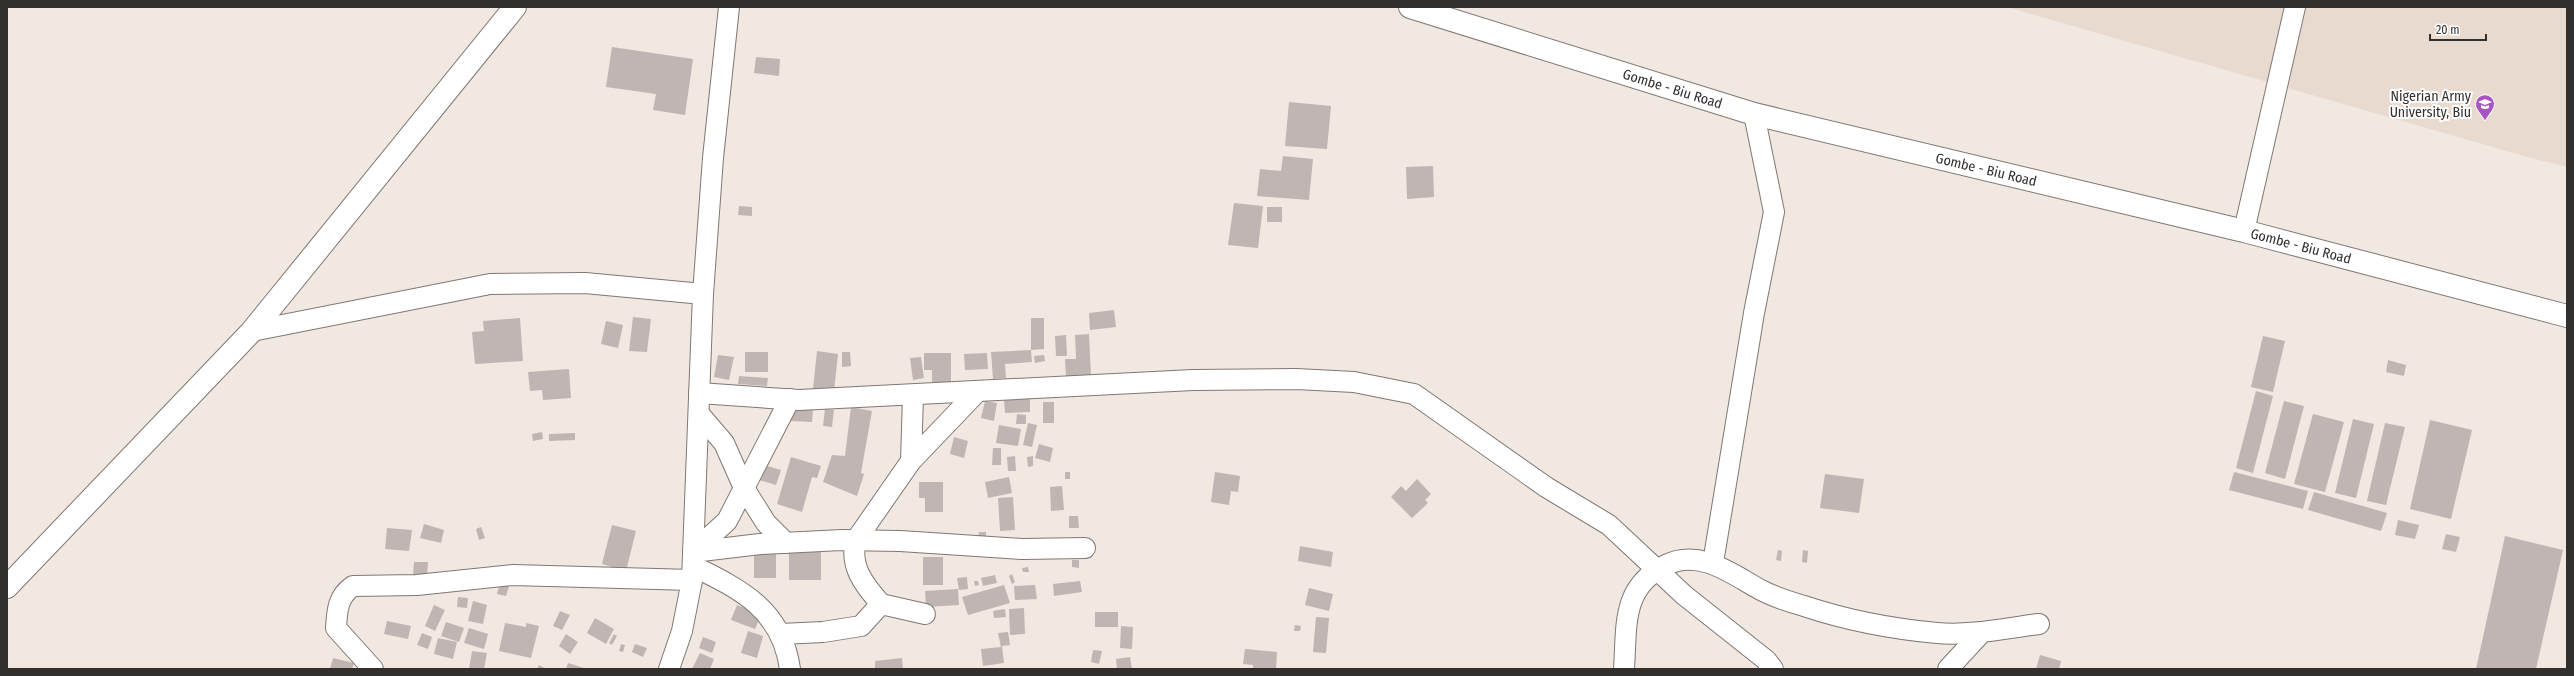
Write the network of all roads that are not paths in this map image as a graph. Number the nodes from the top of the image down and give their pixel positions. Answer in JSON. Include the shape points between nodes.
{"nodes":[{"id":1,"x":515,"y":7,"type":"edge"},
{"id":2,"x":729,"y":7,"type":"edge"},
{"id":3,"x":1410,"y":7,"type":"edge"},
{"id":4,"x":2295,"y":7,"type":"edge"},
{"id":5,"x":1754,"y":114,"type":"junction"},
{"id":6,"x":2244,"y":232,"type":"junction"},
{"id":7,"x":703,"y":294,"type":"junction"},
{"id":8,"x":2567,"y":316,"type":"edge"},
{"id":9,"x":252,"y":331,"type":"junction"},
{"id":10,"x":977,"y":392,"type":"junction"},
{"id":11,"x":699,"y":393,"type":"junction"},
{"id":12,"x":913,"y":396,"type":"junction"},
{"id":13,"x":790,"y":399,"type":"junction"},
{"id":14,"x":700,"y":415,"type":"junction"},
{"id":15,"x":911,"y":461,"type":"junction"},
{"id":16,"x":744,"y":488,"type":"junction"},
{"id":17,"x":856,"y":540,"type":"junction"},
{"id":18,"x":786,"y":543,"type":"junction"},
{"id":19,"x":1085,"y":548,"type":"dead end"},
{"id":20,"x":1713,"y":563,"type":"junction"},
{"id":21,"x":692,"y":566,"type":"junction"},
{"id":22,"x":1658,"y":570,"type":"junction"},
{"id":23,"x":7,"y":587,"type":"edge"},
{"id":24,"x":881,"y":604,"type":"junction"},
{"id":25,"x":925,"y":614,"type":"dead end"},
{"id":26,"x":2039,"y":624,"type":"dead end"},
{"id":27,"x":1982,"y":632,"type":"junction"},
{"id":28,"x":781,"y":634,"type":"junction"},
{"id":29,"x":373,"y":669,"type":"edge"},
{"id":30,"x":669,"y":669,"type":"edge"},
{"id":31,"x":790,"y":669,"type":"edge"},
{"id":32,"x":1624,"y":669,"type":"edge"},
{"id":33,"x":1773,"y":669,"type":"edge"},
{"id":34,"x":1948,"y":669,"type":"edge"}],
"edges":[{"from":1,"to":9,"type":"main road"},
{"from":2,"to":7,"type":"street","via":[[713,158]]},
{"from":3,"to":5,"type":"main road","name":"Gombe - Biu Road"},
{"from":4,"to":6,"type":"street"},
{"from":5,"to":6,"type":"main road","name":"Gombe - Biu Road"},
{"from":5,"to":20,"type":"street","via":[[1774,212],[1754,313]]},
{"from":6,"to":8,"type":"main road","name":"Gombe - Biu Road"},
{"from":7,"to":9,"type":"street","via":[[585,283],[490,284]]},
{"from":7,"to":11,"type":"street"},
{"from":9,"to":23,"type":"main road"},
{"from":10,"to":12,"type":"street"},
{"from":10,"to":15,"type":"street"},
{"from":10,"to":22,"type":"street","via":[[1193,380],[1296,379],[1354,382],[1414,394],[1546,487],[1609,525]]},
{"from":11,"to":13,"type":"street"},
{"from":11,"to":14,"type":"street"},
{"from":12,"to":13,"type":"street"},
{"from":12,"to":15,"type":"street"},
{"from":13,"to":16,"type":"street"},
{"from":14,"to":16,"type":"street","via":[[724,443]]},
{"from":14,"to":21,"type":"street"},
{"from":15,"to":17,"type":"street"},
{"from":16,"to":18,"type":"street","via":[[766,523]]},
{"from":16,"to":21,"type":"street","via":[[727,521]]},
{"from":17,"to":18,"type":"street"},
{"from":17,"to":19,"type":"street","via":[[1022,549]]},
{"from":17,"to":24,"type":"street","via":[[853,553],[857,573]]},
{"from":18,"to":21,"type":"street"},
{"from":20,"to":22,"type":"street","via":[[1689,560],[1667,564]]},
{"from":20,"to":27,"type":"street","via":[[1763,591],[1804,607],[1860,620],[1938,633]]},
{"from":21,"to":28,"type":"street","via":[[730,584],[767,613]]},
{"from":21,"to":29,"type":"street","via":[[513,575],[417,585],[353,586],[346,591],[337,607],[336,628]]},
{"from":21,"to":30,"type":"street","via":[[682,631]]},
{"from":22,"to":32,"type":"street","via":[[1639,585],[1627,609]]},
{"from":22,"to":33,"type":"street","via":[[1684,595],[1766,660]]},
{"from":24,"to":25,"type":"street"},
{"from":24,"to":28,"type":"street","via":[[861,626],[823,632]]},
{"from":26,"to":27,"type":"street"},
{"from":27,"to":34,"type":"street"},
{"from":28,"to":31,"type":"street","via":[[787,647]]}]}
